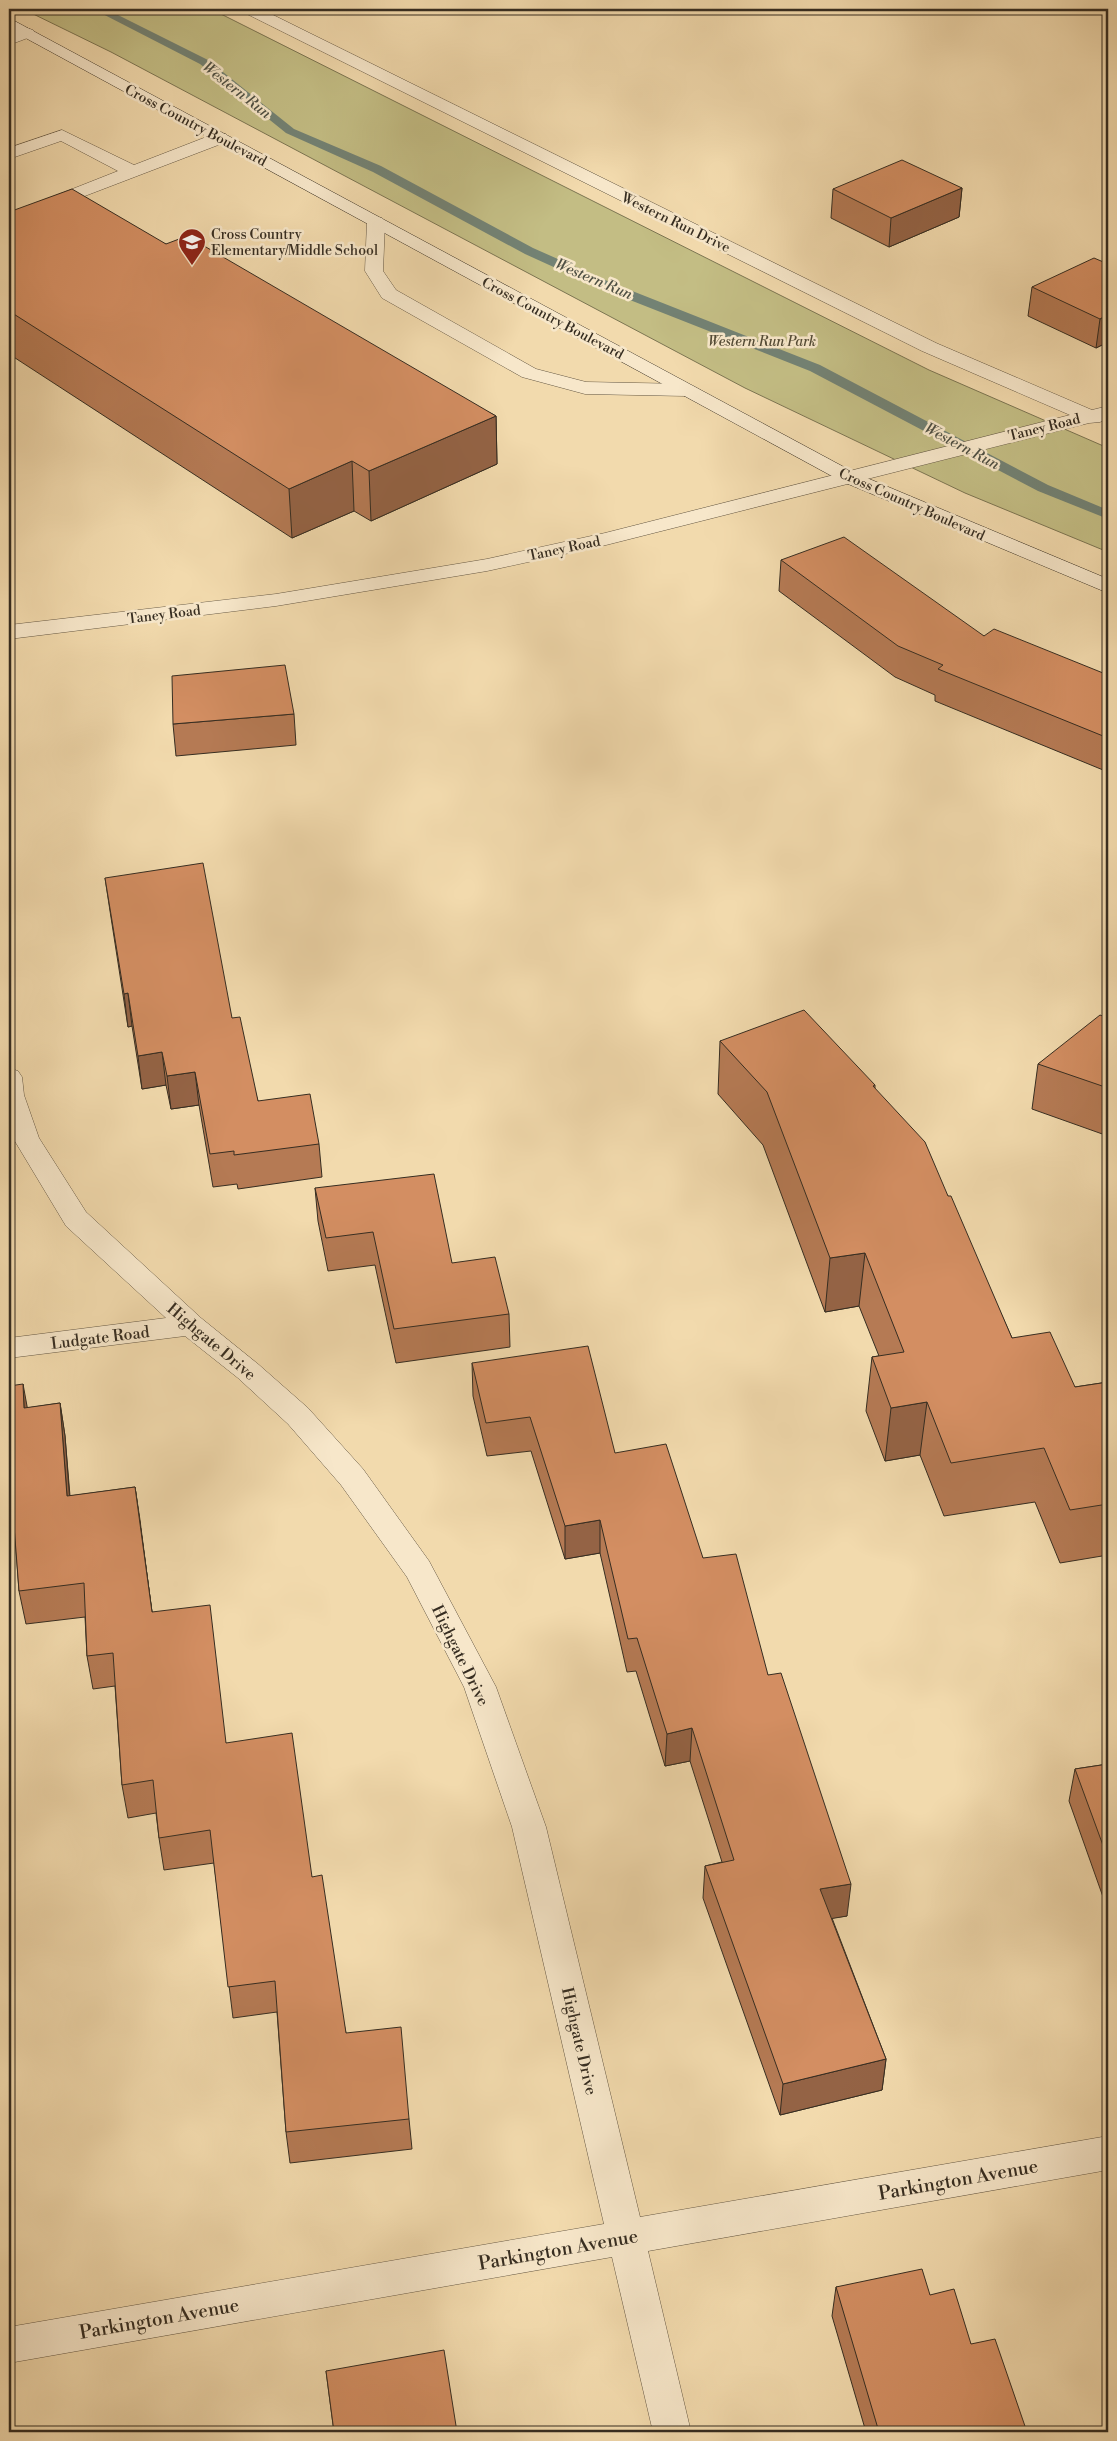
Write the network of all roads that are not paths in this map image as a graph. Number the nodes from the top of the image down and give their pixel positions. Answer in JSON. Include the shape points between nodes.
{"nodes":[{"id":1,"x":249,"y":9,"type":"edge"},
{"id":2,"x":9,"y":23,"type":"edge"},
{"id":3,"x":27,"y":33,"type":"junction"},
{"id":4,"x":9,"y":40,"type":"edge"},
{"id":5,"x":220,"y":138,"type":"junction"},
{"id":6,"x":9,"y":154,"type":"edge"},
{"id":7,"x":133,"y":172,"type":"junction"},
{"id":8,"x":9,"y":220,"type":"edge"},
{"id":9,"x":376,"y":222,"type":"junction"},
{"id":10,"x":686,"y":390,"type":"junction"},
{"id":11,"x":1108,"y":412,"type":"edge"},
{"id":12,"x":1087,"y":416,"type":"junction"},
{"id":13,"x":1108,"y":425,"type":"edge"},
{"id":14,"x":848,"y":477,"type":"junction"},
{"id":15,"x":1108,"y":587,"type":"edge"},
{"id":16,"x":9,"y":632,"type":"edge"},
{"id":17,"x":9,"y":1077,"type":"edge"},
{"id":18,"x":191,"y":1325,"type":"junction"},
{"id":19,"x":9,"y":1348,"type":"edge"},
{"id":20,"x":1108,"y":2153,"type":"edge"},
{"id":21,"x":626,"y":2237,"type":"junction"},
{"id":22,"x":9,"y":2344,"type":"edge"},
{"id":23,"x":672,"y":2432,"type":"edge"}],
"edges":[{"from":1,"to":12,"type":"street","name":"Western Run Drive","via":[[929,347]]},
{"from":2,"to":3,"type":"street","name":"Cross Country Boulevard"},
{"from":3,"to":4,"type":"street"},
{"from":3,"to":5,"type":"street","name":"Cross Country Boulevard"},
{"from":5,"to":7,"type":"street"},
{"from":5,"to":9,"type":"street","name":"Cross Country Boulevard"},
{"from":6,"to":7,"type":"street","via":[[62,135]]},
{"from":7,"to":8,"type":"street"},
{"from":9,"to":10,"type":"street","name":"Cross Country Boulevard"},
{"from":9,"to":10,"type":"street","via":[[374,271],[389,294],[529,373],[585,388]]},
{"from":10,"to":14,"type":"street","name":"Cross Country Boulevard"},
{"from":11,"to":12,"type":"street","name":"Taney Road"},
{"from":12,"to":13,"type":"street","name":"Western Run Drive"},
{"from":12,"to":14,"type":"street","name":"Taney Road"},
{"from":14,"to":15,"type":"street","name":"Cross Country Boulevard"},
{"from":14,"to":16,"type":"street","name":"Taney Road","via":[[606,539],[487,565],[276,600]]},
{"from":17,"to":18,"type":"street","name":"Highgate Drive","via":[[11,1095],[26,1138],[76,1219]]},
{"from":18,"to":19,"type":"street","name":"Ludgate Road"},
{"from":18,"to":21,"type":"street","name":"Highgate Drive","via":[[298,1416],[352,1478],[418,1570],[480,1687],[529,1827]]},
{"from":20,"to":21,"type":"street","name":"Parkington Avenue"},
{"from":21,"to":22,"type":"street","name":"Parkington Avenue"},
{"from":21,"to":23,"type":"street","name":"Highgate Drive"}]}
